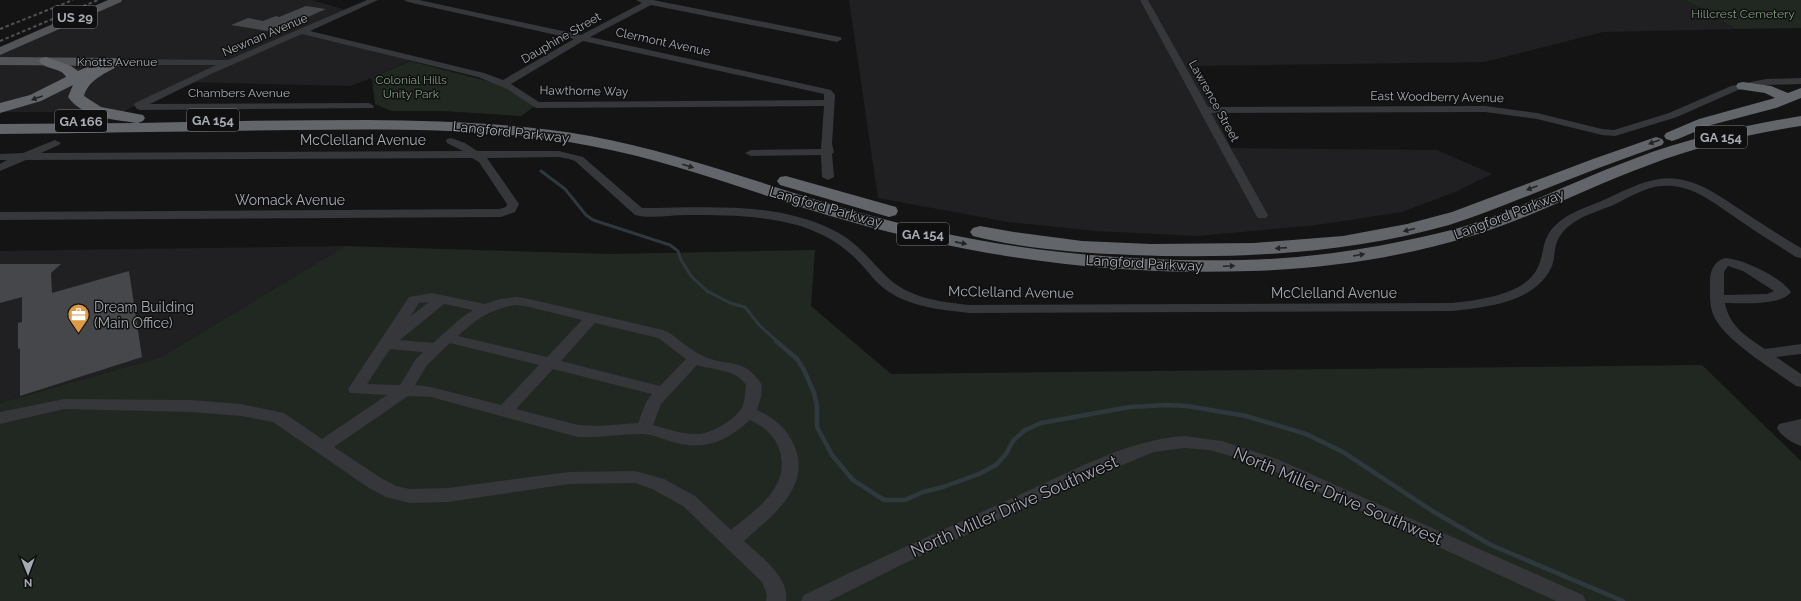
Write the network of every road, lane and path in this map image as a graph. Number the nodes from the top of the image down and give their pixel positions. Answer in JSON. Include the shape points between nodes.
{"nodes":[{"id":1,"x":117,"y":0,"type":"edge"},
{"id":2,"x":374,"y":0,"type":"edge"},
{"id":3,"x":408,"y":0,"type":"edge"},
{"id":4,"x":640,"y":0,"type":"edge"},
{"id":5,"x":1144,"y":0,"type":"edge"},
{"id":6,"x":650,"y":2,"type":"junction"},
{"id":7,"x":303,"y":32,"type":"junction"},
{"id":8,"x":582,"y":38,"type":"junction"},
{"id":9,"x":837,"y":39,"type":"dead end"},
{"id":10,"x":22,"y":41,"type":"junction"},
{"id":11,"x":0,"y":51,"type":"edge"},
{"id":12,"x":0,"y":61,"type":"edge"},
{"id":13,"x":38,"y":61,"type":"junction"},
{"id":14,"x":109,"y":62,"type":"junction"},
{"id":15,"x":234,"y":62,"type":"junction"},
{"id":16,"x":0,"y":65,"type":"edge"},
{"id":17,"x":70,"y":81,"type":"junction"},
{"id":18,"x":1801,"y":81,"type":"edge"},
{"id":19,"x":505,"y":83,"type":"junction"},
{"id":20,"x":1743,"y":86,"type":"junction"},
{"id":21,"x":165,"y":92,"type":"joint"},
{"id":22,"x":1801,"y":94,"type":"edge"},
{"id":23,"x":1786,"y":100,"type":"junction"},
{"id":24,"x":830,"y":103,"type":"junction"},
{"id":25,"x":370,"y":106,"type":"dead end"},
{"id":26,"x":0,"y":108,"type":"edge"},
{"id":27,"x":1801,"y":109,"type":"edge"},
{"id":28,"x":1204,"y":110,"type":"junction"},
{"id":29,"x":0,"y":121,"type":"edge"},
{"id":30,"x":1801,"y":121,"type":"edge"},
{"id":31,"x":155,"y":124,"type":"junction"},
{"id":32,"x":1801,"y":127,"type":"edge"},
{"id":33,"x":0,"y":129,"type":"edge"},
{"id":34,"x":1754,"y":129,"type":"junction"},
{"id":35,"x":1672,"y":136,"type":"junction"},
{"id":36,"x":451,"y":141,"type":"dead end"},
{"id":37,"x":55,"y":142,"type":"dead end"},
{"id":38,"x":0,"y":144,"type":"edge"},
{"id":39,"x":828,"y":152,"type":"junction"},
{"id":40,"x":751,"y":153,"type":"dead end"},
{"id":41,"x":475,"y":154,"type":"junction"},
{"id":42,"x":0,"y":157,"type":"edge"},
{"id":43,"x":23,"y":157,"type":"junction"},
{"id":44,"x":0,"y":168,"type":"edge"},
{"id":45,"x":828,"y":177,"type":"dead end"},
{"id":46,"x":1262,"y":215,"type":"dead end"},
{"id":47,"x":0,"y":216,"type":"edge"},
{"id":48,"x":1801,"y":254,"type":"edge"},
{"id":49,"x":1718,"y":299,"type":"junction"},
{"id":50,"x":486,"y":308,"type":"junction"},
{"id":51,"x":592,"y":318,"type":"junction"},
{"id":52,"x":442,"y":343,"type":"junction"},
{"id":53,"x":385,"y":344,"type":"junction"},
{"id":54,"x":1801,"y":349,"type":"edge"},
{"id":55,"x":1762,"y":354,"type":"junction"},
{"id":56,"x":695,"y":358,"type":"junction"},
{"id":57,"x":550,"y":363,"type":"junction"},
{"id":58,"x":1801,"y":382,"type":"edge"},
{"id":59,"x":405,"y":390,"type":"junction"},
{"id":60,"x":663,"y":392,"type":"junction"},
{"id":61,"x":504,"y":412,"type":"junction"},
{"id":62,"x":748,"y":412,"type":"junction"},
{"id":63,"x":0,"y":418,"type":"edge"},
{"id":64,"x":1801,"y":425,"type":"edge"},
{"id":65,"x":644,"y":428,"type":"junction"},
{"id":66,"x":1801,"y":440,"type":"edge"},
{"id":67,"x":323,"y":446,"type":"junction"},
{"id":68,"x":731,"y":541,"type":"junction"},
{"id":69,"x":776,"y":601,"type":"edge"},
{"id":70,"x":811,"y":601,"type":"edge"},
{"id":71,"x":1576,"y":601,"type":"edge"}],
"edges":[{"from":1,"to":10,"type":"main road","number":"US 29"},
{"from":2,"to":7,"type":"street","name":"Newnan Avenue"},
{"from":3,"to":8,"type":"street","name":"Clermont Avenue"},
{"from":4,"to":6,"type":"street"},
{"from":5,"to":28,"type":"street","name":"Lawrence Street"},
{"from":6,"to":8,"type":"street","name":"Dauphine Street"},
{"from":6,"to":9,"type":"street"},
{"from":7,"to":15,"type":"street","name":"Newnan Avenue"},
{"from":7,"to":19,"type":"street","name":"Hawthorne Way"},
{"from":8,"to":19,"type":"street","name":"Dauphine Street"},
{"from":8,"to":24,"type":"street","name":"Clermont Avenue","via":[[821,90],[830,95]]},
{"from":10,"to":11,"type":"main road","number":"US 29"},
{"from":10,"to":13,"type":"main road","via":[[9,54]]},
{"from":12,"to":13,"type":"main road","name":"Knotts Avenue"},
{"from":13,"to":14,"type":"main road","name":"Knotts Avenue"},
{"from":13,"to":16,"type":"main road"},
{"from":13,"to":17,"type":"highway","via":[[66,69],[72,73],[73,78]]},
{"from":14,"to":15,"type":"street","name":"Knotts Avenue"},
{"from":14,"to":17,"type":"highway"},
{"from":14,"to":31,"type":"highway","number":"GA 154","via":[[77,90],[76,97],[80,104],[102,112]]},
{"from":15,"to":21,"type":"street","name":"Newnan Avenue"},
{"from":17,"to":26,"type":"highway","one_way":true,"via":[[53,92],[33,100]]},
{"from":18,"to":20,"type":"street","name":"East Woodberry Avenue","via":[[1766,82]]},
{"from":19,"to":24,"type":"street","name":"Hawthorne Way","via":[[536,105]]},
{"from":20,"to":23,"type":"highway","via":[[1772,90]]},
{"from":20,"to":28,"type":"street","name":"East Woodberry Avenue","via":[[1728,90],[1673,115],[1615,134],[1537,116],[1485,109]]},
{"from":21,"to":25,"type":"street","name":"Chambers Avenue","via":[[139,106]]},
{"from":22,"to":23,"type":"highway"},
{"from":23,"to":35,"type":"highway","via":[[1706,122]]},
{"from":24,"to":39,"type":"street","via":[[826,144]]},
{"from":27,"to":35,"type":"highway","name":"Langford Parkway","number":"GA 154","via":[[1728,122]]},
{"from":28,"to":46,"type":"street","name":"Lawrence Street"},
{"from":29,"to":31,"type":"highway","name":"Langford Parkway","number":"GA 166"},
{"from":30,"to":34,"type":"highway","name":"Langford Parkway","number":"GA 154"},
{"from":31,"to":33,"type":"highway","name":"Langford Parkway","number":"GA 166"},
{"from":31,"to":34,"type":"highway","name":"Langford Parkway","number":"GA 154","one_way":true,"via":[[426,126],[536,133],[591,141],[660,157],[856,217],[961,243],[1022,254],[1088,261],[1222,266],[1288,264],[1336,259],[1452,236],[1488,225],[1664,154]]},
{"from":35,"to":31,"type":"highway","name":"Langford Parkway","number":"GA 154","one_way":true,"via":[[1457,216],[1393,234],[1279,248],[1151,250],[1065,244],[974,231],[892,212],[652,143],[564,127],[423,118]]},
{"from":31,"to":38,"type":"highway","via":[[62,132]]},
{"from":32,"to":34,"type":"highway"},
{"from":36,"to":41,"type":"street"},
{"from":37,"to":43,"type":"street"},
{"from":39,"to":40,"type":"street"},
{"from":39,"to":45,"type":"street"},
{"from":41,"to":43,"type":"street","name":"McClelland Avenue"},
{"from":41,"to":47,"type":"street","name":"Womack Avenue","via":[[483,160],[513,204],[511,210],[501,213]]},
{"from":41,"to":48,"type":"street","name":"McClelland Avenue","via":[[572,156],[579,159],[639,212],[744,212],[801,222],[847,244],[894,290],[937,306],[970,309],[1452,308],[1482,304],[1508,296],[1528,286],[1541,273],[1548,260],[1553,236],[1564,222],[1661,182],[1676,182],[1706,191]]},
{"from":42,"to":43,"type":"street","name":"McClelland Avenue"},
{"from":43,"to":44,"type":"street"},
{"from":49,"to":49,"type":"street","via":[[1717,271],[1725,262],[1745,267],[1784,292],[1769,298]]},
{"from":49,"to":55,"type":"street","via":[[1720,316],[1728,327],[1738,338]]},
{"from":50,"to":51,"type":"street","via":[[516,301]]},
{"from":50,"to":52,"type":"street","via":[[466,321]]},
{"from":50,"to":53,"type":"street","via":[[432,297],[414,300]]},
{"from":51,"to":56,"type":"street","via":[[663,334]]},
{"from":51,"to":57,"type":"street"},
{"from":52,"to":53,"type":"street"},
{"from":52,"to":57,"type":"street"},
{"from":52,"to":59,"type":"street","via":[[421,362]]},
{"from":53,"to":59,"type":"street","via":[[356,389]]},
{"from":54,"to":55,"type":"street"},
{"from":55,"to":58,"type":"street"},
{"from":56,"to":60,"type":"street"},
{"from":56,"to":62,"type":"street","via":[[734,368],[749,378],[754,385]]},
{"from":57,"to":60,"type":"street"},
{"from":57,"to":61,"type":"street"},
{"from":59,"to":61,"type":"street","via":[[431,392]]},
{"from":59,"to":67,"type":"street"},
{"from":60,"to":65,"type":"street","via":[[654,402]]},
{"from":61,"to":65,"type":"street","via":[[578,431]]},
{"from":62,"to":65,"type":"street","via":[[734,426],[706,440],[693,441]]},
{"from":62,"to":68,"type":"street","via":[[774,428],[788,448],[791,465],[786,486]]},
{"from":63,"to":67,"type":"street","via":[[23,414],[44,406],[64,404],[191,406],[241,410],[278,417]]},
{"from":64,"to":66,"type":"street","via":[[1785,428]]},
{"from":67,"to":68,"type":"street","via":[[375,483],[392,492],[410,496],[448,495],[568,478],[635,477],[658,484],[689,501]]},
{"from":68,"to":69,"type":"street","via":[[770,577],[777,595]]},
{"from":70,"to":71,"type":"street","name":"North Miller Drive Southwest","via":[[1099,466],[1150,447],[1192,442],[1217,445],[1270,463]]}]}
